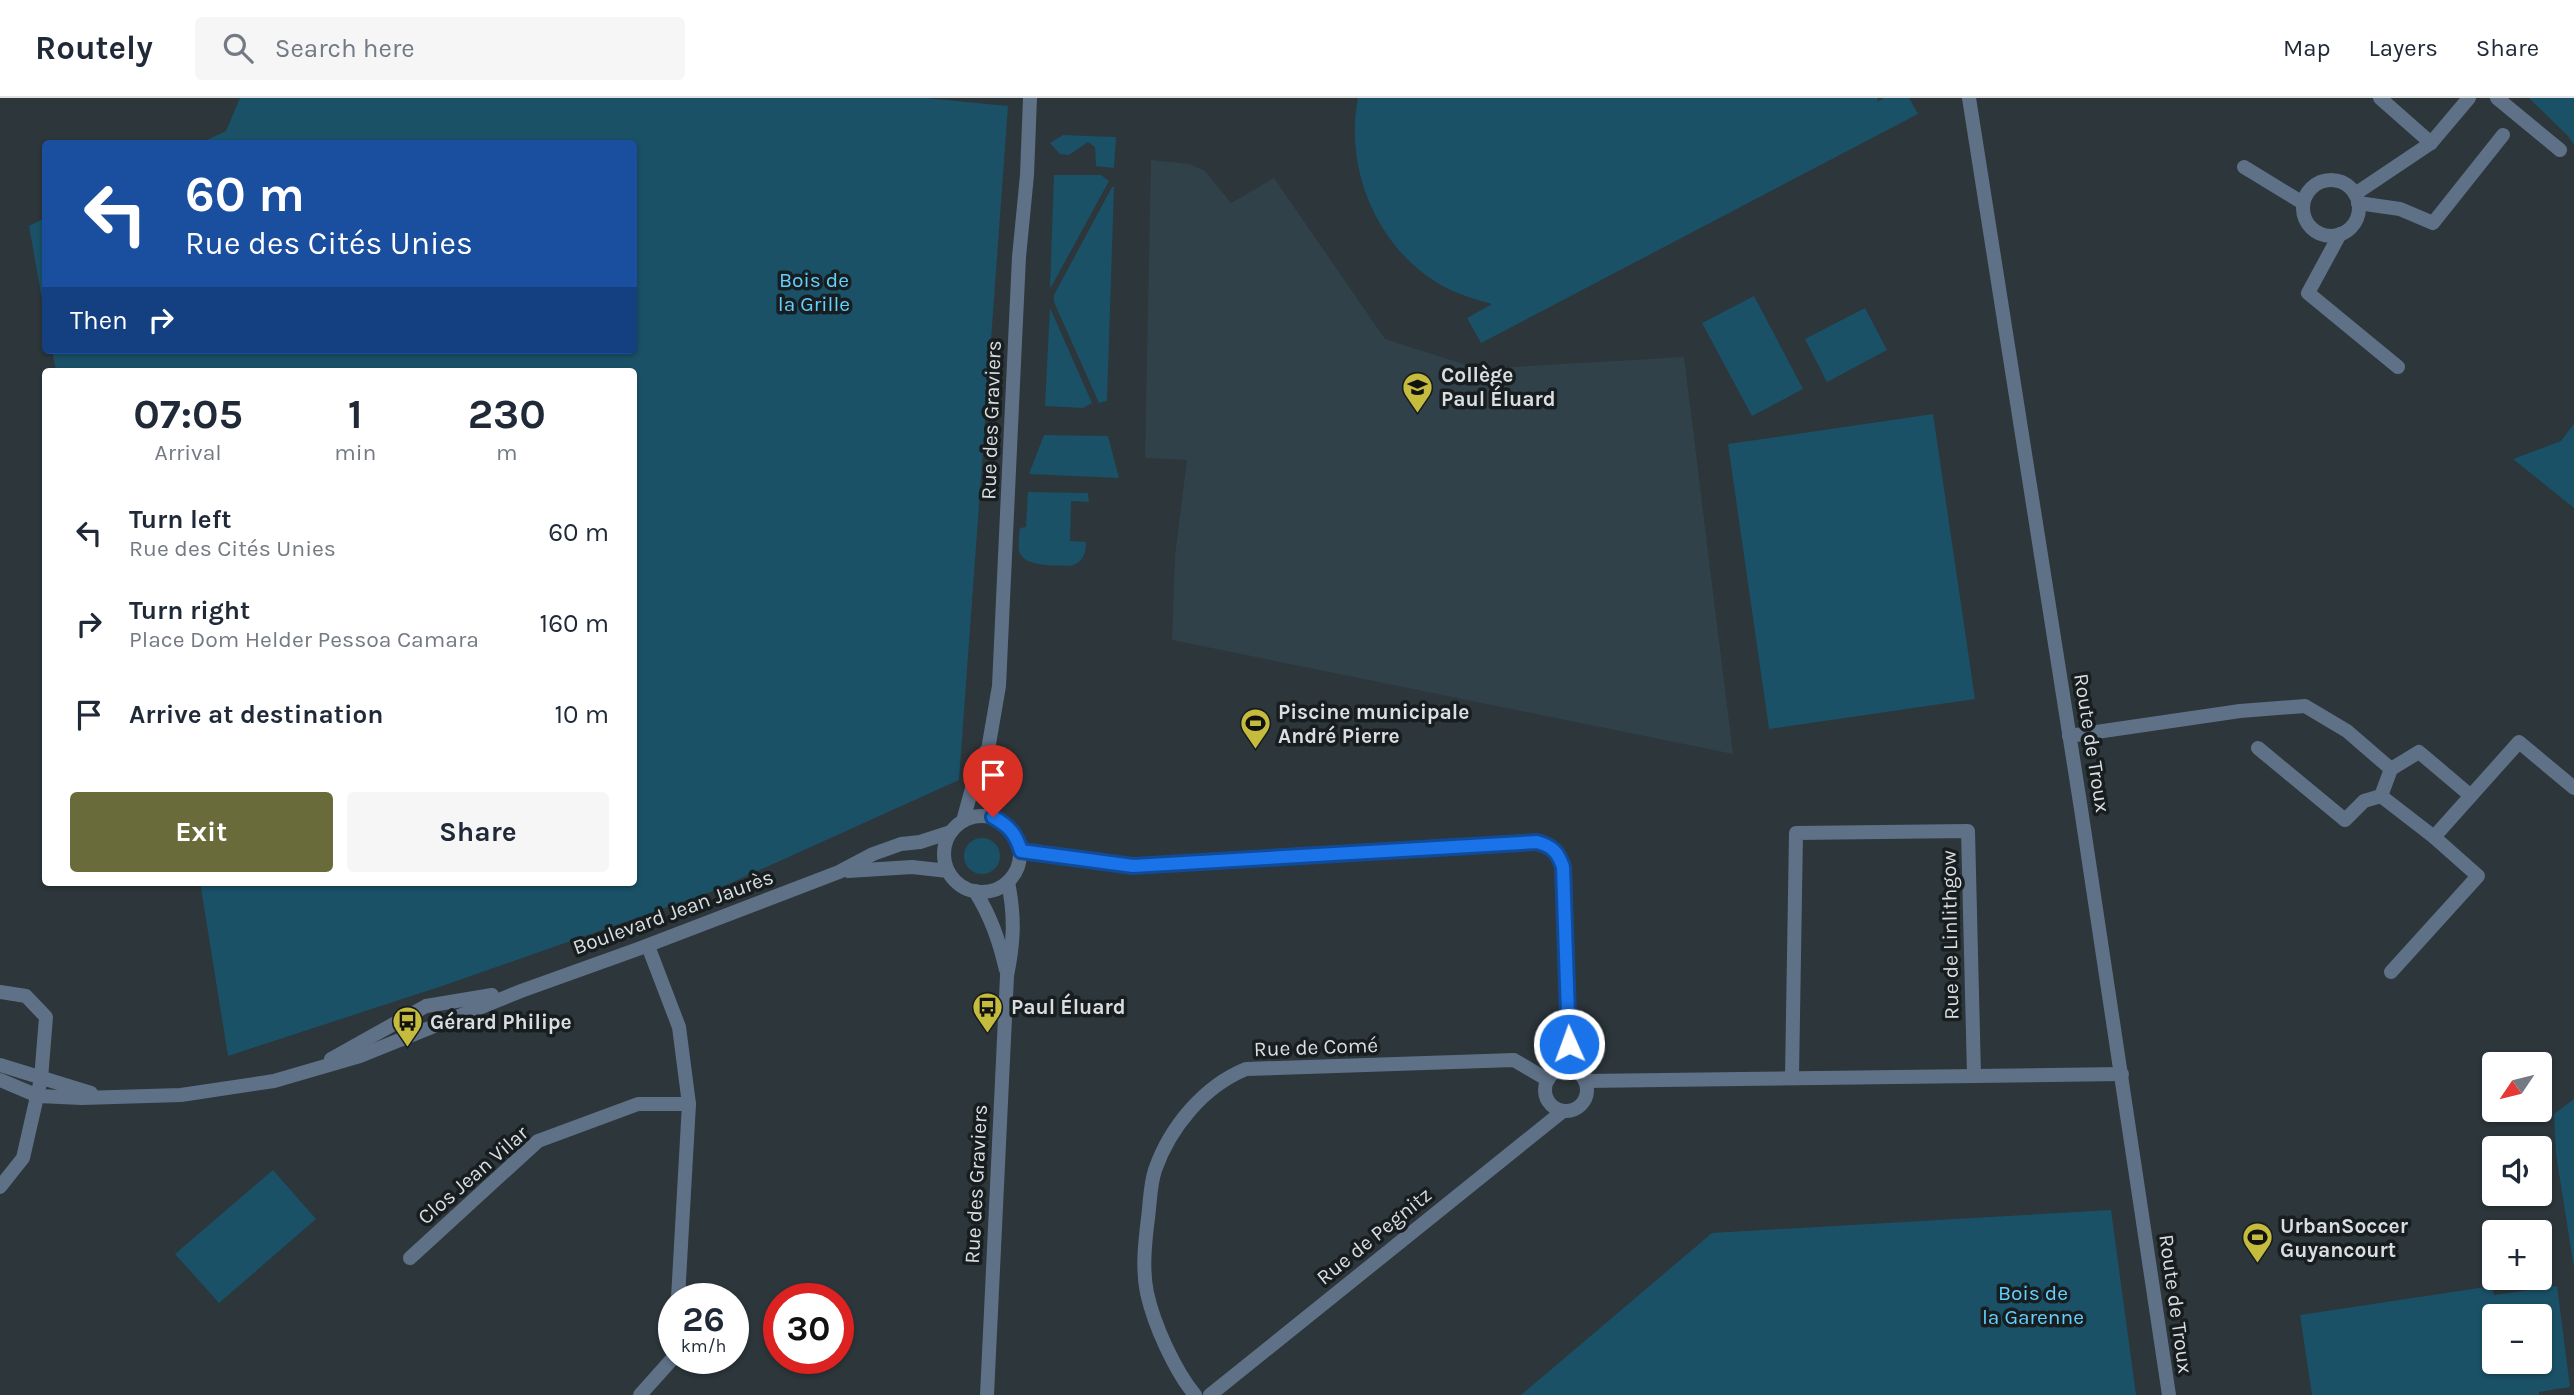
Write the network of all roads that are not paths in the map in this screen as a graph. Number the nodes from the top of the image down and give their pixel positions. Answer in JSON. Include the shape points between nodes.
{"nodes":[{"id":1,"x":1030,"y":98,"type":"edge"},
{"id":2,"x":1969,"y":98,"type":"edge"},
{"id":3,"x":2380,"y":98,"type":"edge"},
{"id":4,"x":2469,"y":98,"type":"edge"},
{"id":5,"x":2497,"y":98,"type":"edge"},
{"id":6,"x":2503,"y":135,"type":"dead end"},
{"id":7,"x":2431,"y":143,"type":"junction"},
{"id":8,"x":2560,"y":150,"type":"dead end"},
{"id":9,"x":2244,"y":167,"type":"dead end"},
{"id":10,"x":2357,"y":198,"type":"junction"},
{"id":11,"x":2303,"y":203,"type":"junction"},
{"id":12,"x":2340,"y":234,"type":"junction"},
{"id":13,"x":2398,"y":367,"type":"dead end"},
{"id":14,"x":2069,"y":736,"type":"junction"},
{"id":15,"x":989,"y":744,"type":"junction"},
{"id":16,"x":2258,"y":748,"type":"dead end"},
{"id":17,"x":2391,"y":769,"type":"junction"},
{"id":18,"x":2574,"y":788,"type":"edge"},
{"id":19,"x":2381,"y":796,"type":"junction"},
{"id":20,"x":2472,"y":796,"type":"junction"},
{"id":21,"x":993,"y":817,"type":"junction"},
{"id":22,"x":963,"y":821,"type":"junction"},
{"id":23,"x":951,"y":832,"type":"junction"},
{"id":24,"x":2434,"y":837,"type":"junction"},
{"id":25,"x":1021,"y":851,"type":"junction"},
{"id":26,"x":948,"y":871,"type":"junction"},
{"id":27,"x":839,"y":872,"type":"junction"},
{"id":28,"x":1008,"y":882,"type":"junction"},
{"id":29,"x":975,"y":891,"type":"junction"},
{"id":30,"x":648,"y":946,"type":"junction"},
{"id":31,"x":2391,"y":972,"type":"dead end"},
{"id":32,"x":1007,"y":976,"type":"junction"},
{"id":33,"x":521,"y":991,"type":"junction"},
{"id":34,"x":0,"y":992,"type":"edge"},
{"id":35,"x":0,"y":1065,"type":"edge"},
{"id":36,"x":316,"y":1067,"type":"junction"},
{"id":37,"x":1569,"y":1070,"type":"junction"},
{"id":38,"x":2122,"y":1074,"type":"junction"},
{"id":39,"x":1975,"y":1075,"type":"junction"},
{"id":40,"x":1792,"y":1077,"type":"junction"},
{"id":41,"x":41,"y":1079,"type":"junction"},
{"id":42,"x":0,"y":1080,"type":"edge"},
{"id":43,"x":1548,"y":1080,"type":"junction"},
{"id":44,"x":1585,"y":1081,"type":"junction"},
{"id":45,"x":38,"y":1096,"type":"junction"},
{"id":46,"x":102,"y":1096,"type":"junction"},
{"id":47,"x":689,"y":1104,"type":"junction"},
{"id":48,"x":1563,"y":1111,"type":"junction"},
{"id":49,"x":0,"y":1187,"type":"edge"},
{"id":50,"x":410,"y":1258,"type":"dead end"},
{"id":51,"x":679,"y":1283,"type":"edge"},
{"id":52,"x":659,"y":1374,"type":"edge"},
{"id":53,"x":640,"y":1395,"type":"edge"},
{"id":54,"x":987,"y":1395,"type":"edge"},
{"id":55,"x":1195,"y":1395,"type":"edge"},
{"id":56,"x":1210,"y":1395,"type":"edge"},
{"id":57,"x":2169,"y":1395,"type":"edge"}],
"edges":[{"from":1,"to":15,"type":"street","name":"Rue des Graviers","via":[[999,686]]},
{"from":2,"to":14,"type":"street","name":"Route de Troux"},
{"from":3,"to":7,"type":"street"},
{"from":4,"to":7,"type":"street"},
{"from":5,"to":8,"type":"street"},
{"from":6,"to":10,"type":"street","via":[[2433,223]]},
{"from":7,"to":10,"type":"street"},
{"from":9,"to":11,"type":"street"},
{"from":10,"to":11,"type":"street","via":[[2347,185],[2326,181],[2315,185]]},
{"from":10,"to":12,"type":"street","via":[[2355,222]]},
{"from":11,"to":12,"type":"street","via":[[2304,215],[2318,233]]},
{"from":12,"to":13,"type":"street","via":[[2308,293]]},
{"from":14,"to":17,"type":"street","via":[[2305,706],[2347,731]]},
{"from":14,"to":38,"type":"street","name":"Route de Troux"},
{"from":15,"to":21,"type":"street","name":"Rue des Graviers"},
{"from":15,"to":22,"type":"street","name":"Rue des Graviers"},
{"from":16,"to":19,"type":"street","via":[[2345,820],[2364,801]]},
{"from":17,"to":19,"type":"street"},
{"from":17,"to":20,"type":"street","via":[[2419,752]]},
{"from":18,"to":20,"type":"street","via":[[2519,742]]},
{"from":19,"to":24,"type":"street"},
{"from":20,"to":24,"type":"street"},
{"from":21,"to":22,"type":"street"},
{"from":21,"to":25,"type":"street","via":[[1017,836]]},
{"from":22,"to":23,"type":"street"},
{"from":23,"to":26,"type":"street","via":[[946,844]]},
{"from":23,"to":27,"type":"street","name":"Boulevard Jean Jaurès","via":[[901,844]]},
{"from":24,"to":31,"type":"street","via":[[2478,876]]},
{"from":25,"to":28,"type":"street","via":[[1018,868]]},
{"from":25,"to":37,"type":"street","via":[[1133,866],[1545,844],[1554,848],[1563,867]]},
{"from":26,"to":27,"type":"street","name":"Boulevard Jean Jaurès","via":[[902,867]]},
{"from":26,"to":29,"type":"street","via":[[959,884]]},
{"from":27,"to":30,"type":"street","name":"Boulevard Jean Jaurès"},
{"from":28,"to":29,"type":"street","via":[[992,891]]},
{"from":28,"to":32,"type":"street","name":"Rue des Graviers","via":[[1014,912]]},
{"from":29,"to":32,"type":"street","name":"Rue des Graviers","via":[[999,937]]},
{"from":30,"to":33,"type":"street","name":"Boulevard Jean Jaurès"},
{"from":30,"to":47,"type":"street","via":[[679,1027]]},
{"from":32,"to":54,"type":"street","name":"Rue des Graviers"},
{"from":33,"to":36,"type":"street","name":"Boulevard Jean Jaurès","via":[[360,1056]]},
{"from":33,"to":36,"type":"street","name":"Boulevard Jean Jaurès","via":[[426,1006]]},
{"from":34,"to":41,"type":"street","via":[[26,996],[46,1017]]},
{"from":35,"to":41,"type":"street","name":"Boulevard Jean Jaurès"},
{"from":36,"to":46,"type":"street","name":"Boulevard Jean Jaurès","via":[[274,1081],[181,1095]]},
{"from":37,"to":43,"type":"street"},
{"from":37,"to":44,"type":"street"},
{"from":38,"to":39,"type":"street"},
{"from":38,"to":57,"type":"street","name":"Route de Troux"},
{"from":39,"to":40,"type":"street"},
{"from":39,"to":40,"type":"street","name":"Rue de Linlithgow","via":[[1968,831],[1823,832],[1796,833]]},
{"from":40,"to":44,"type":"street"},
{"from":41,"to":45,"type":"street"},
{"from":41,"to":46,"type":"street","name":"Boulevard Jean Jaurès"},
{"from":42,"to":45,"type":"street","name":"Boulevard Jean Jaurès"},
{"from":43,"to":48,"type":"street","via":[[1548,1100]]},
{"from":43,"to":55,"type":"street","name":"Rue de Comé","via":[[1514,1060],[1246,1069],[1214,1085],[1179,1125],[1155,1171],[1144,1247],[1147,1293],[1160,1331]]},
{"from":44,"to":48,"type":"street","via":[[1585,1099],[1576,1109]]},
{"from":45,"to":46,"type":"street","name":"Boulevard Jean Jaurès"},
{"from":45,"to":49,"type":"street","via":[[23,1158]]},
{"from":47,"to":50,"type":"street","name":"Clos Jean Vilar","via":[[638,1104],[538,1141]]},
{"from":47,"to":51,"type":"street"},
{"from":48,"to":56,"type":"street","name":"Rue de Pegnitz"},
{"from":52,"to":53,"type":"street"}]}
